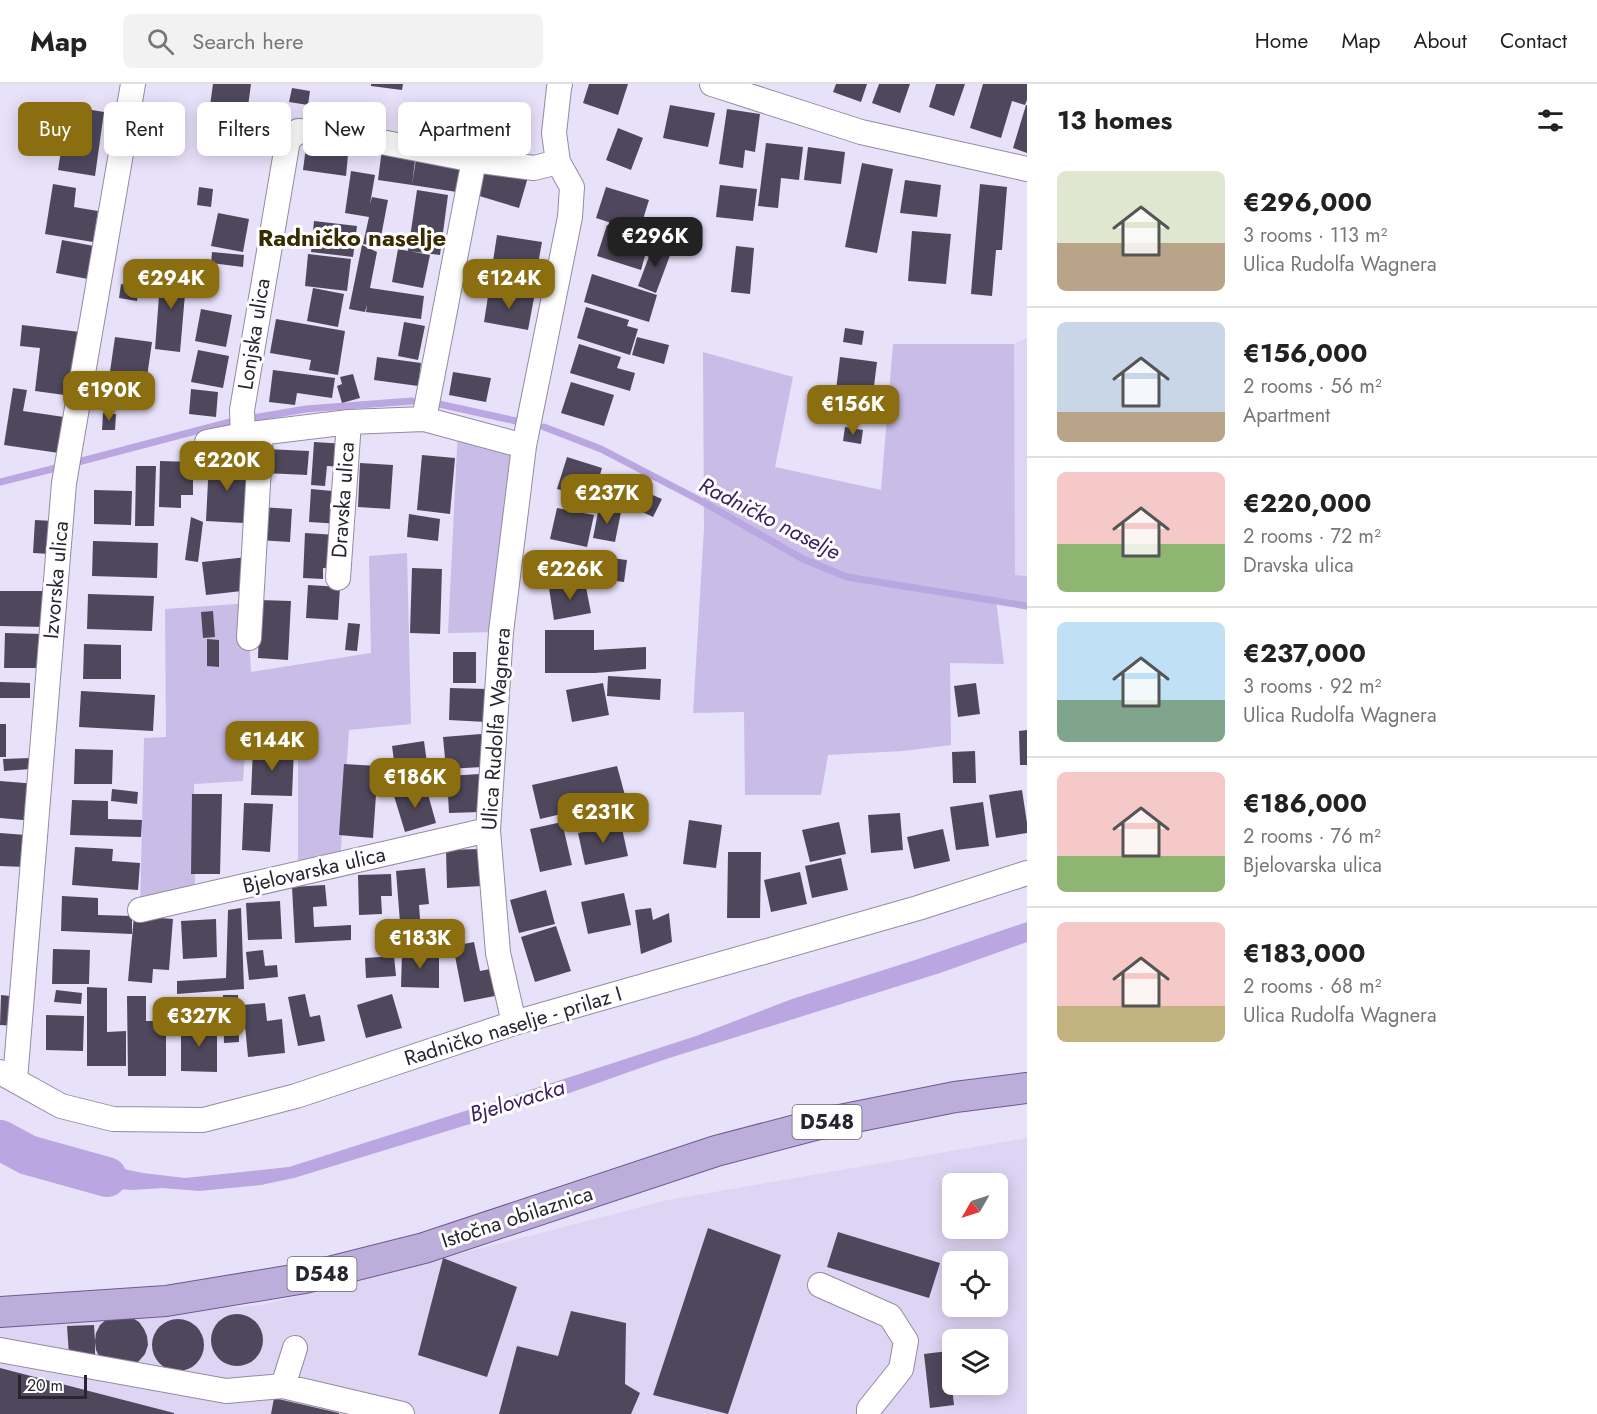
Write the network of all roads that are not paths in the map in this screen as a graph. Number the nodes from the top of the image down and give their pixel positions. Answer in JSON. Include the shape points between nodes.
{"nodes":[{"id":1,"x":133,"y":84,"type":"edge"},
{"id":2,"x":560,"y":84,"type":"edge"},
{"id":3,"x":712,"y":84,"type":"edge"},
{"id":4,"x":474,"y":160,"type":"junction"},
{"id":5,"x":558,"y":162,"type":"junction"},
{"id":6,"x":1027,"y":169,"type":"edge"},
{"id":7,"x":424,"y":419,"type":"junction"},
{"id":8,"x":349,"y":422,"type":"junction"},
{"id":9,"x":252,"y":434,"type":"junction"},
{"id":10,"x":207,"y":442,"type":"dead end"},
{"id":11,"x":524,"y":446,"type":"junction"},
{"id":12,"x":338,"y":578,"type":"dead end"},
{"id":13,"x":249,"y":638,"type":"dead end"},
{"id":14,"x":488,"y":830,"type":"junction"},
{"id":15,"x":1027,"y":873,"type":"edge"},
{"id":16,"x":140,"y":910,"type":"dead end"},
{"id":17,"x":514,"y":1023,"type":"junction"},
{"id":18,"x":8,"y":1076,"type":"edge"},
{"id":19,"x":1027,"y":1088,"type":"edge"},
{"id":20,"x":820,"y":1286,"type":"dead end"},
{"id":21,"x":0,"y":1312,"type":"edge"},
{"id":22,"x":295,"y":1348,"type":"dead end"},
{"id":23,"x":0,"y":1350,"type":"edge"},
{"id":24,"x":283,"y":1386,"type":"junction"},
{"id":25,"x":402,"y":1414,"type":"edge"},
{"id":26,"x":869,"y":1414,"type":"edge"}],
"edges":[{"from":1,"to":18,"type":"street","name":"Izvorska ulica","via":[[64,483]]},
{"from":2,"to":5,"type":"street","name":"Ulica Rudolfa Wagnera","via":[[554,133]]},
{"from":3,"to":6,"type":"street","via":[[861,132]]},
{"from":4,"to":5,"type":"street","via":[[534,168]]},
{"from":4,"to":7,"type":"street"},
{"from":4,"to":9,"type":"street","name":"Lonjska ulica","via":[[335,133],[298,131],[288,140],[242,410]]},
{"from":5,"to":11,"type":"street","name":"Ulica Rudolfa Wagnera","via":[[572,187],[570,217]]},
{"from":7,"to":8,"type":"street","name":"Dravska ulica"},
{"from":7,"to":11,"type":"street","name":"Dravska ulica"},
{"from":8,"to":9,"type":"street","name":"Dravska ulica"},
{"from":8,"to":12,"type":"street","name":"Dravska ulica"},
{"from":9,"to":10,"type":"street","name":"Dravska ulica"},
{"from":9,"to":13,"type":"street"},
{"from":11,"to":14,"type":"street","name":"Ulica Rudolfa Wagnera","via":[[501,632]]},
{"from":14,"to":16,"type":"street","name":"Bjelovarska ulica"},
{"from":14,"to":17,"type":"street","name":"Ulica Rudolfa Wagnera","via":[[498,953]]},
{"from":15,"to":17,"type":"street","name":"Radničko naselje - prilaz I","via":[[918,908]]},
{"from":17,"to":18,"type":"street","name":"Radničko naselje - prilaz I","via":[[296,1096],[203,1120],[113,1119],[61,1106]]},
{"from":19,"to":21,"type":"main road","name":"Istočna obilaznica","number":"D548","via":[[955,1097],[804,1128],[716,1151],[424,1248],[305,1278],[166,1301]]},
{"from":20,"to":26,"type":"street","via":[[890,1316],[906,1341],[901,1369]]},
{"from":22,"to":24,"type":"street"},
{"from":23,"to":24,"type":"street","via":[[226,1391]]},
{"from":24,"to":25,"type":"street"}]}
